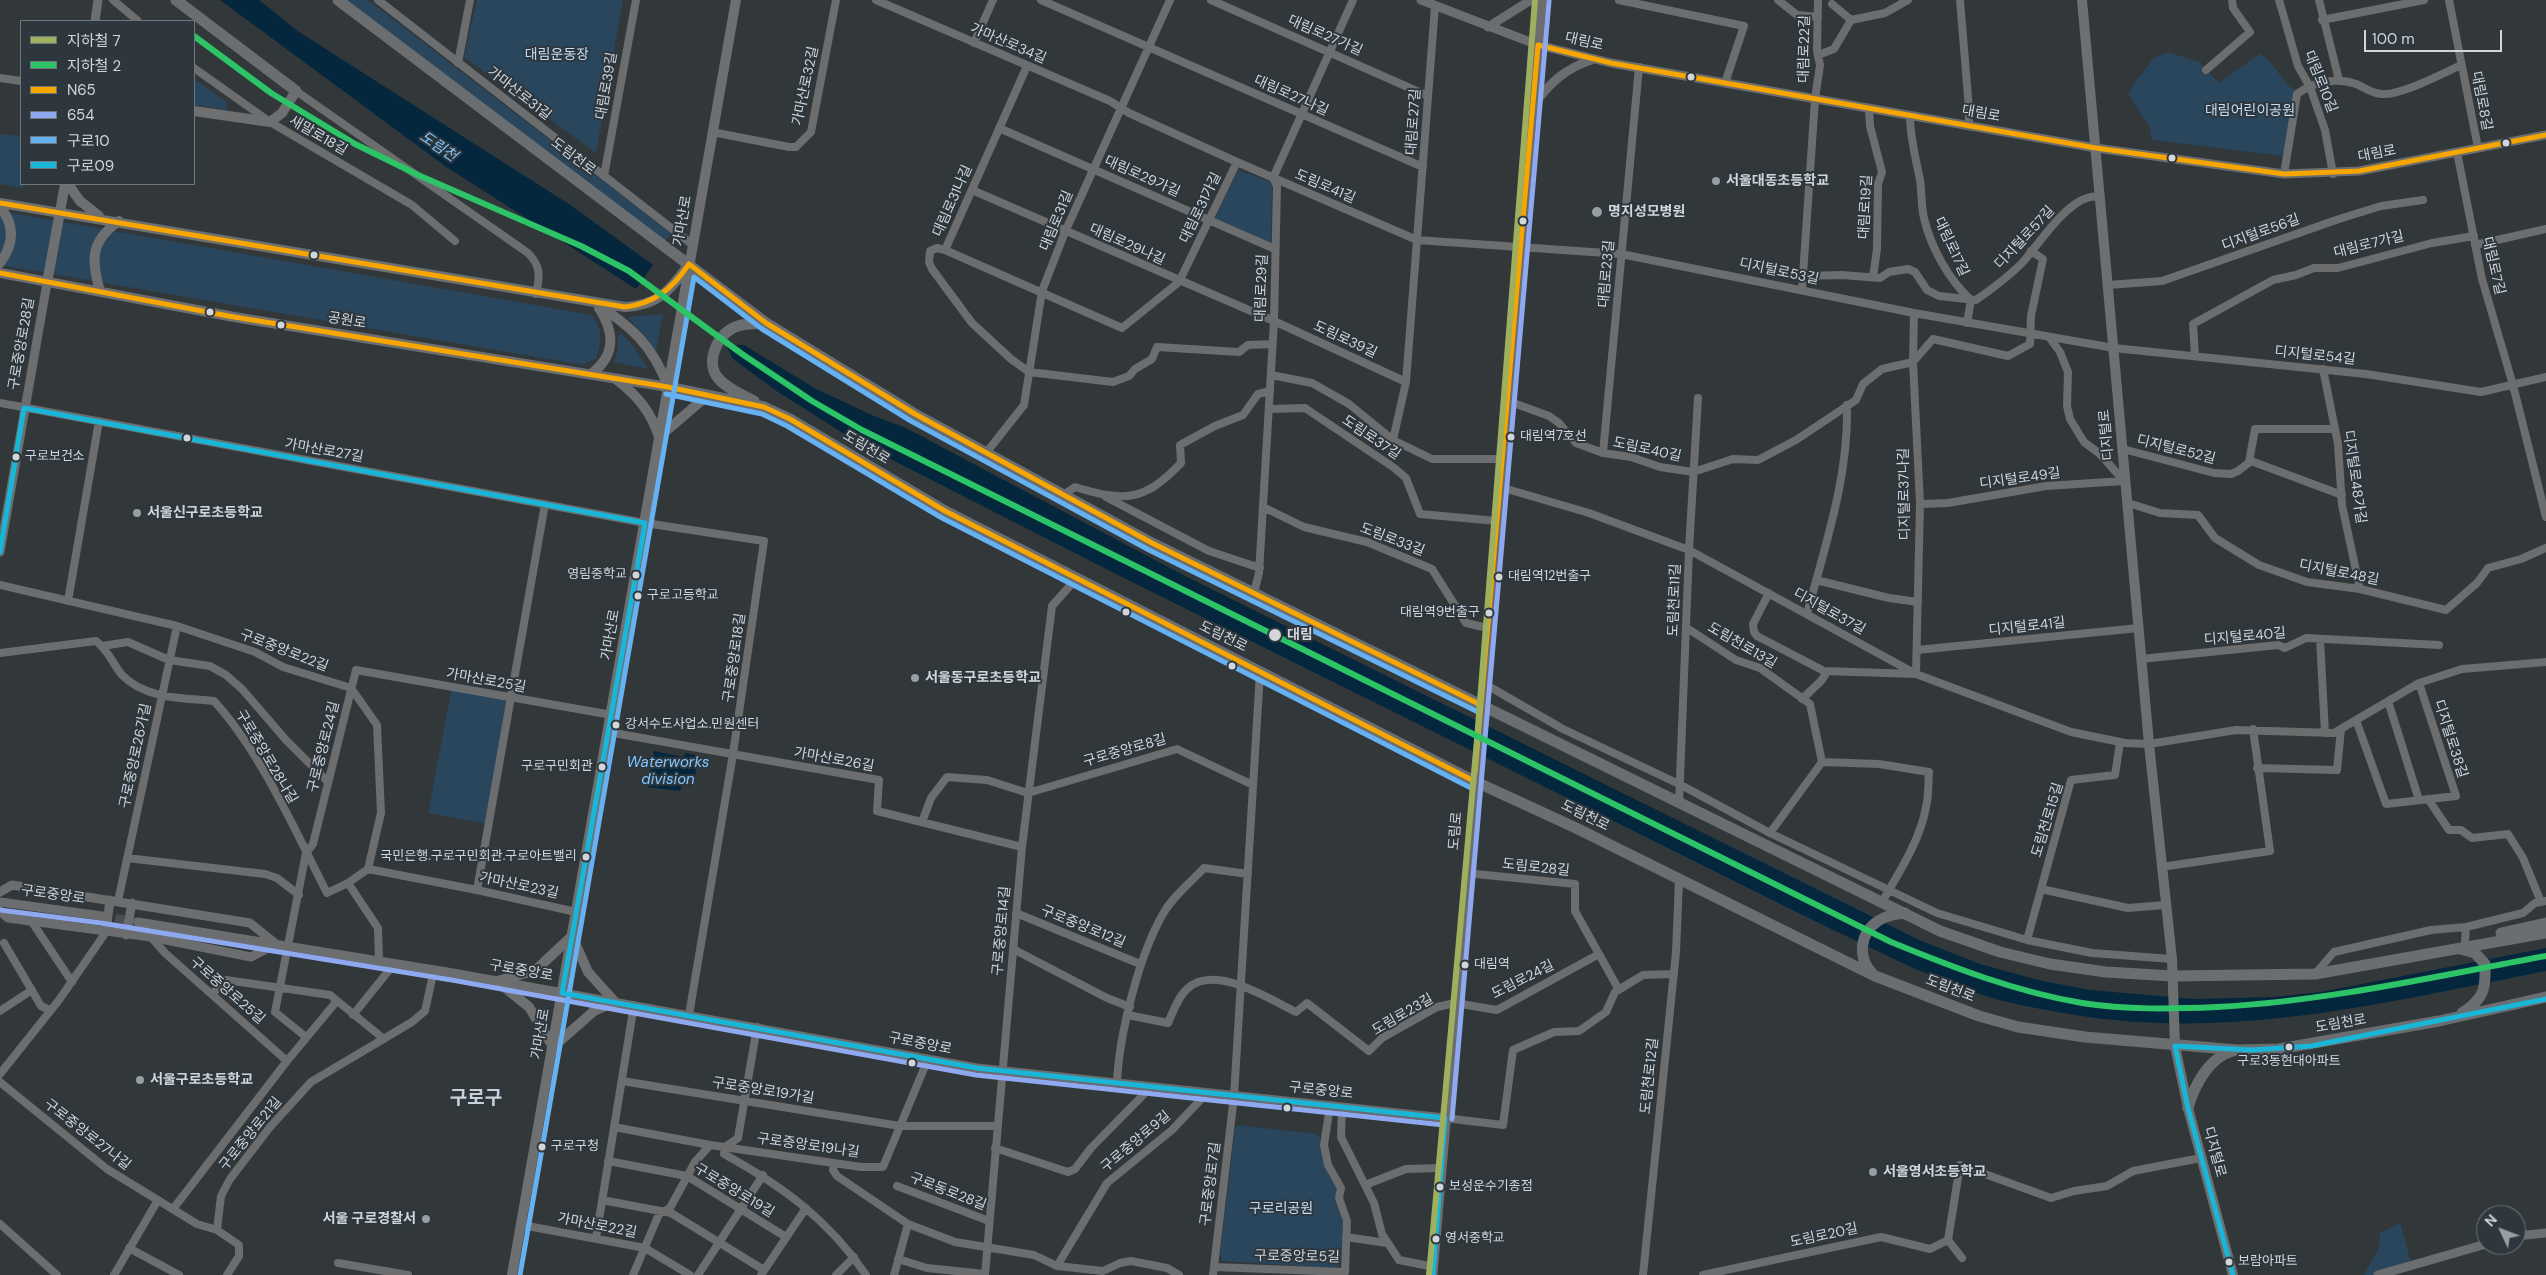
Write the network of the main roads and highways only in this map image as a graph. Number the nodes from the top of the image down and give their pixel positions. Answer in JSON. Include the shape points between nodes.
{"nodes":[{"id":1,"x":176,"y":0,"type":"edge"},
{"id":2,"x":338,"y":0,"type":"edge"},
{"id":3,"x":736,"y":0,"type":"edge"},
{"id":4,"x":2082,"y":0,"type":"edge"},
{"id":5,"x":296,"y":91,"type":"joint"},
{"id":6,"x":195,"y":111,"type":"edge"},
{"id":7,"x":67,"y":185,"type":"edge"},
{"id":8,"x":68,"y":185,"type":"edge"},
{"id":9,"x":0,"y":202,"type":"edge"},
{"id":10,"x":0,"y":207,"type":"edge"},
{"id":11,"x":60,"y":211,"type":"junction"},
{"id":12,"x":102,"y":218,"type":"junction"},
{"id":13,"x":118,"y":221,"type":"junction"},
{"id":14,"x":0,"y":263,"type":"edge"},
{"id":15,"x":689,"y":264,"type":"junction"},
{"id":16,"x":0,"y":274,"type":"edge"},
{"id":17,"x":47,"y":283,"type":"junction"},
{"id":18,"x":100,"y":292,"type":"junction"},
{"id":19,"x":597,"y":304,"type":"junction"},
{"id":20,"x":766,"y":323,"type":"junction"},
{"id":21,"x":591,"y":374,"type":"junction"},
{"id":22,"x":615,"y":378,"type":"junction"},
{"id":23,"x":668,"y":387,"type":"junction"},
{"id":24,"x":708,"y":395,"type":"junction"},
{"id":25,"x":764,"y":407,"type":"junction"},
{"id":26,"x":659,"y":437,"type":"junction"},
{"id":27,"x":1901,"y":914,"type":"junction"},
{"id":28,"x":2546,"y":923,"type":"edge"},
{"id":29,"x":2546,"y":933,"type":"edge"},
{"id":30,"x":572,"y":936,"type":"junction"},
{"id":31,"x":2461,"y":945,"type":"junction"},
{"id":32,"x":1871,"y":972,"type":"junction"},
{"id":33,"x":2173,"y":982,"type":"junction"},
{"id":34,"x":2546,"y":998,"type":"edge"},
{"id":35,"x":2456,"y":1017,"type":"junction"},
{"id":36,"x":2175,"y":1040,"type":"junction"},
{"id":37,"x":553,"y":1047,"type":"junction"},
{"id":38,"x":2238,"y":1050,"type":"junction"},
{"id":39,"x":2188,"y":1108,"type":"junction"},
{"id":40,"x":512,"y":1275,"type":"edge"},
{"id":41,"x":2233,"y":1275,"type":"edge"}],
"edges":[{"from":1,"to":5,"type":"main road"},
{"from":2,"to":15,"type":"main road","name":"도림천로"},
{"from":3,"to":15,"type":"main road","name":"가마산로"},
{"from":4,"to":33,"type":"main road","name":"디지털로","via":[[2124,481]]},
{"from":5,"to":6,"type":"main road","via":[[282,113],[270,122]]},
{"from":7,"to":11,"type":"main road"},
{"from":8,"to":12,"type":"main road","via":[[80,201]]},
{"from":9,"to":11,"type":"main road"},
{"from":10,"to":14,"type":"main road","via":[[12,228],[8,250]]},
{"from":11,"to":12,"type":"main road"},
{"from":11,"to":17,"type":"main road"},
{"from":12,"to":13,"type":"main road"},
{"from":13,"to":18,"type":"main road","via":[[103,234],[95,254],[94,268]]},
{"from":13,"to":19,"type":"main road"},
{"from":15,"to":19,"type":"main road","via":[[664,295],[642,306]]},
{"from":15,"to":20,"type":"main road","name":"도림천로"},
{"from":15,"to":23,"type":"main road","name":"가마산로"},
{"from":16,"to":17,"type":"main road","name":"공원로"},
{"from":17,"to":18,"type":"main road","name":"공원로"},
{"from":18,"to":21,"type":"main road","name":"공원로"},
{"from":19,"to":21,"type":"main road","via":[[609,327],[610,346],[602,365]]},
{"from":19,"to":23,"type":"main road","via":[[636,332],[658,363]]},
{"from":20,"to":25,"type":"main road","via":[[745,324],[728,331],[712,357],[712,368],[724,384]]},
{"from":20,"to":27,"type":"main road","name":"도림천로","via":[[915,414],[1152,543],[1481,711],[1679,802]]},
{"from":21,"to":22,"type":"main road","name":"공원로"},
{"from":22,"to":23,"type":"main road","name":"공원로"},
{"from":22,"to":26,"type":"main road","via":[[641,401],[652,416]]},
{"from":23,"to":24,"type":"main road","name":"도림천로"},
{"from":23,"to":26,"type":"main road","name":"가마산로"},
{"from":24,"to":25,"type":"main road","name":"도림천로"},
{"from":24,"to":26,"type":"main road"},
{"from":25,"to":32,"type":"main road","name":"도림천로","via":[[790,419],[945,511],[1076,579],[1679,880]]},
{"from":26,"to":30,"type":"main road","name":"가마산로"},
{"from":27,"to":32,"type":"main road","via":[[1877,922],[1867,933],[1862,957]]},
{"from":27,"to":33,"type":"main road","name":"도림천로","via":[[2000,952],[2050,964]]},
{"from":28,"to":31,"type":"main road"},
{"from":29,"to":31,"type":"main road"},
{"from":30,"to":37,"type":"main road","name":"가마산로"},
{"from":30,"to":37,"type":"main road","via":[[588,972],[615,1002],[594,1011]]},
{"from":30,"to":37,"type":"main road","via":[[539,968],[497,981],[529,1007]]},
{"from":31,"to":33,"type":"main road","name":"도림천로","via":[[2316,974]]},
{"from":31,"to":35,"type":"main road","via":[[2485,964],[2486,985],[2477,1004]]},
{"from":32,"to":36,"type":"main road","name":"도림천로","via":[[1979,1016],[2018,1027]]},
{"from":33,"to":36,"type":"main road","name":"디지털로"},
{"from":34,"to":35,"type":"main road","name":"도림천로"},
{"from":35,"to":38,"type":"main road","name":"도림천로","via":[[2289,1048]]},
{"from":36,"to":38,"type":"main road","name":"도림천로"},
{"from":36,"to":39,"type":"main road","name":"디지털로"},
{"from":37,"to":40,"type":"main road","name":"가마산로"},
{"from":38,"to":39,"type":"main road","via":[[2212,1064],[2198,1082]]},
{"from":39,"to":41,"type":"main road","name":"디지털로"}]}
